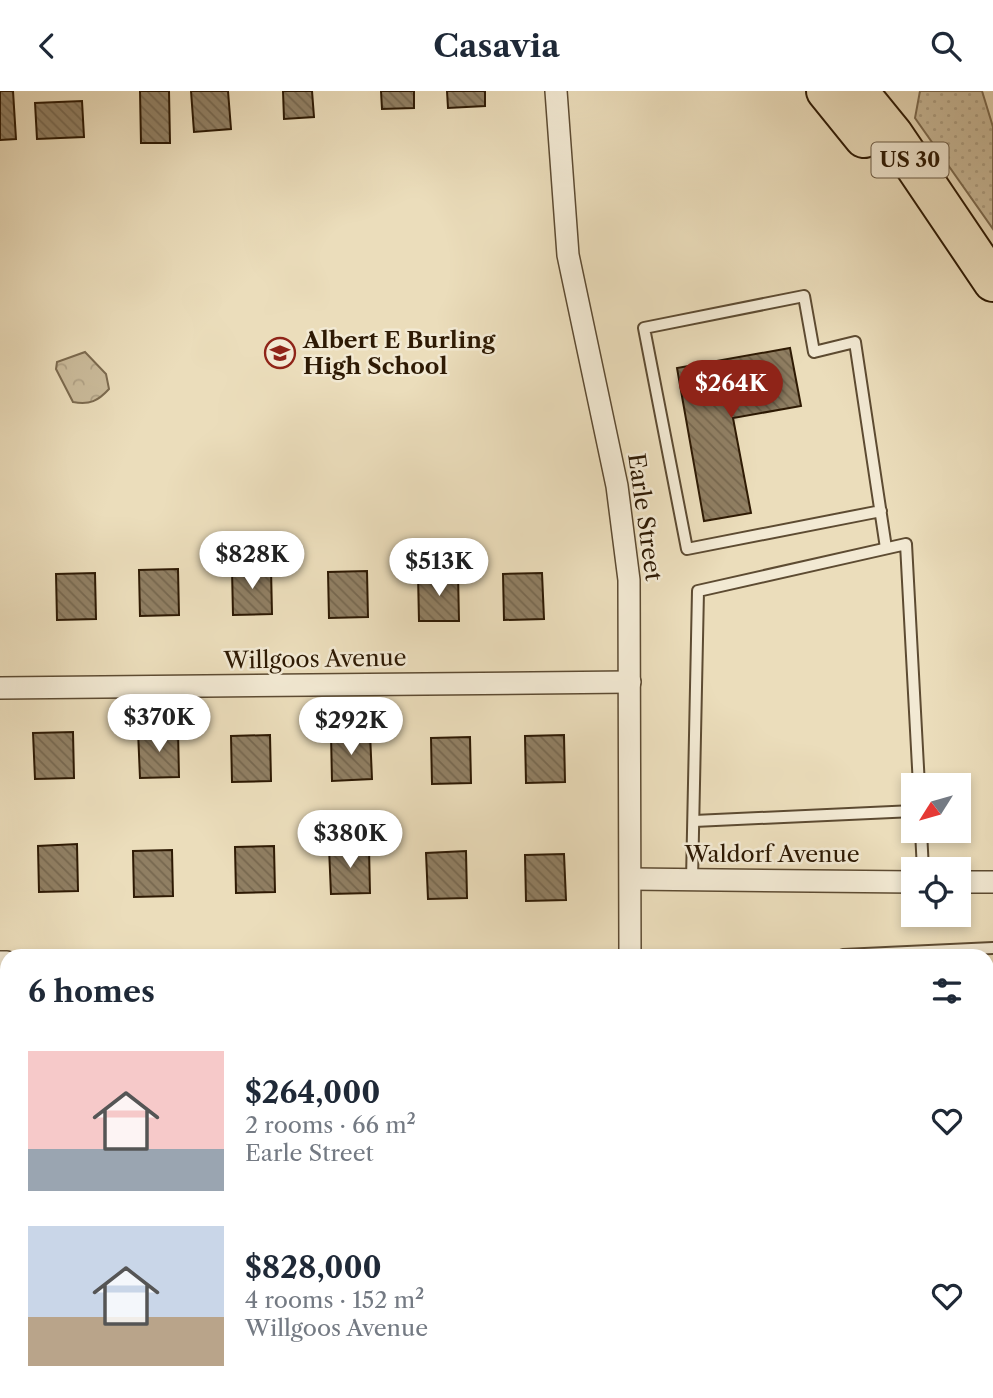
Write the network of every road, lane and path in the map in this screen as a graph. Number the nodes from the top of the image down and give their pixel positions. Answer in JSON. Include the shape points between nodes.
{"nodes":[{"id":1,"x":556,"y":91,"type":"edge"},
{"id":2,"x":826,"y":91,"type":"edge"},
{"id":3,"x":858,"y":91,"type":"edge"},
{"id":4,"x":959,"y":232,"type":"junction"},
{"id":5,"x":993,"y":282,"type":"edge"},
{"id":6,"x":881,"y":510,"type":"junction"},
{"id":7,"x":886,"y":548,"type":"junction"},
{"id":8,"x":630,"y":681,"type":"junction"},
{"id":9,"x":0,"y":688,"type":"edge"},
{"id":10,"x":918,"y":773,"type":"edge"},
{"id":11,"x":901,"y":812,"type":"edge"},
{"id":12,"x":694,"y":821,"type":"junction"},
{"id":13,"x":631,"y":879,"type":"junction"},
{"id":14,"x":692,"y":880,"type":"junction"},
{"id":15,"x":901,"y":882,"type":"edge"},
{"id":16,"x":971,"y":882,"type":"edge"},
{"id":17,"x":993,"y":882,"type":"edge"},
{"id":18,"x":993,"y":948,"type":"edge"},
{"id":19,"x":630,"y":949,"type":"edge"},
{"id":20,"x":972,"y":949,"type":"edge"}],
"edges":[{"from":1,"to":8,"type":"street","name":"Earle Street","via":[[568,255],[617,486],[629,580]]},
{"from":2,"to":4,"type":"highway","via":[[875,151]]},
{"from":3,"to":4,"type":"highway","number":"US 30"},
{"from":4,"to":5,"type":"highway","number":"US 30"},
{"from":6,"to":6,"type":"lane","via":[[855,342],[814,352],[804,296],[644,328],[687,549]]},
{"from":6,"to":7,"type":"lane"},
{"from":7,"to":10,"type":"lane","via":[[906,544]]},
{"from":7,"to":12,"type":"lane","via":[[698,591]]},
{"from":8,"to":9,"type":"street","name":"Willgoos Avenue"},
{"from":8,"to":13,"type":"street","name":"Earle Street"},
{"from":11,"to":12,"type":"lane"},
{"from":12,"to":14,"type":"lane"},
{"from":13,"to":14,"type":"street","name":"Waldorf Avenue"},
{"from":13,"to":19,"type":"street","name":"Earle Street"},
{"from":14,"to":15,"type":"street","name":"Waldorf Avenue"},
{"from":16,"to":17,"type":"street"},
{"from":18,"to":20,"type":"lane"}]}
